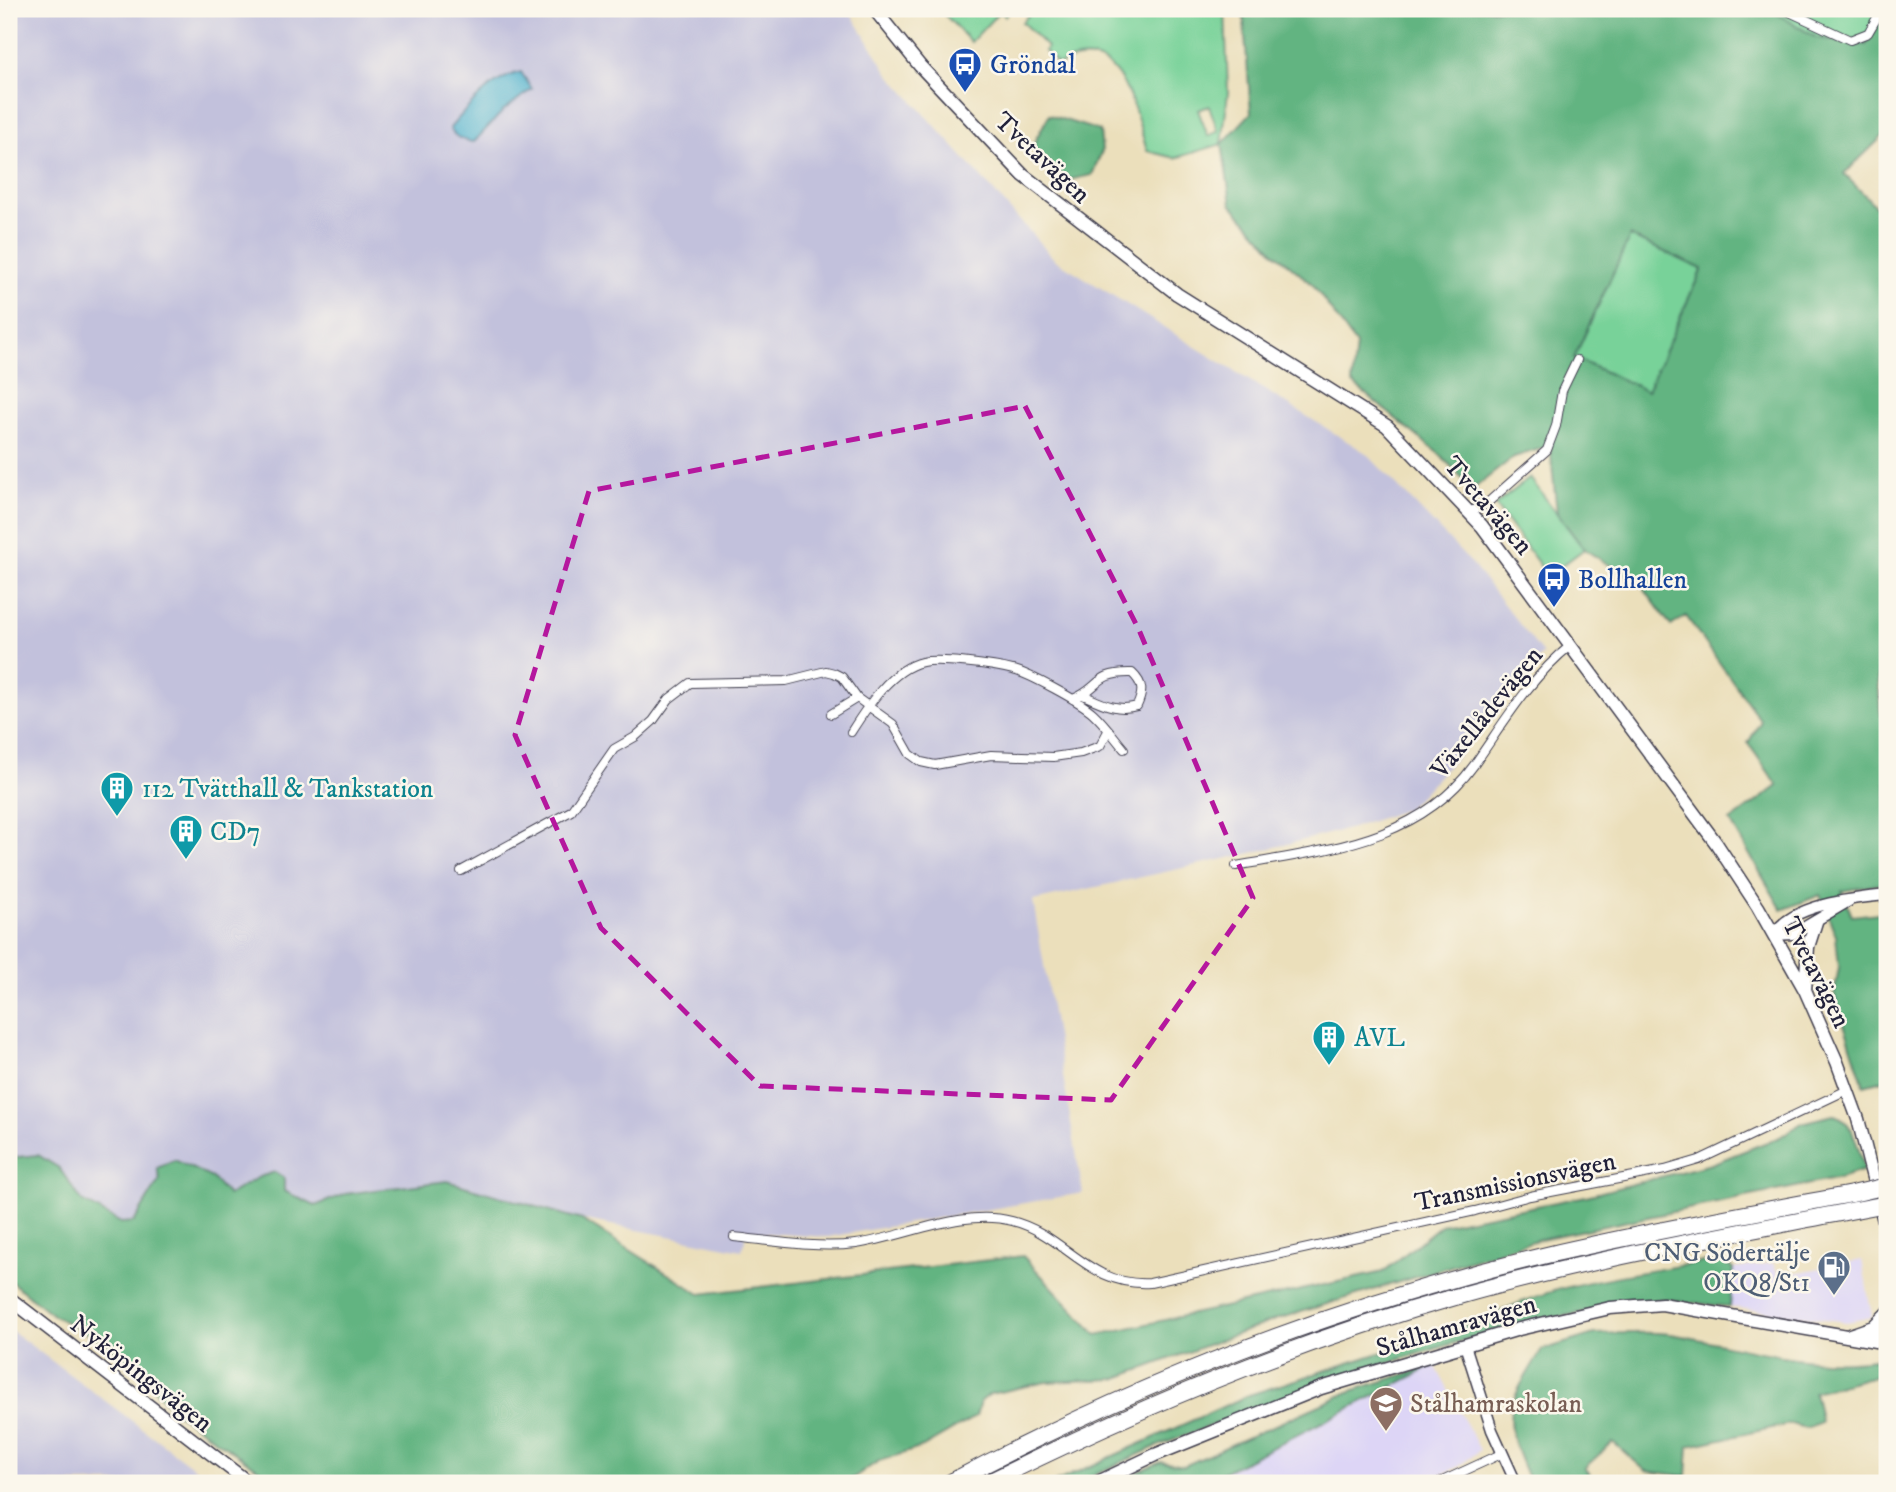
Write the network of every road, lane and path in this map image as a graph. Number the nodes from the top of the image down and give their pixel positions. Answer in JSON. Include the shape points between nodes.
{"nodes":[{"id":1,"x":874,"y":9,"type":"edge"},
{"id":2,"x":1783,"y":9,"type":"edge"},
{"id":3,"x":1809,"y":9,"type":"edge"},
{"id":4,"x":1882,"y":9,"type":"edge"},
{"id":5,"x":1804,"y":19,"type":"junction"},
{"id":6,"x":1577,"y":360,"type":"dead end"},
{"id":7,"x":1469,"y":512,"type":"junction"},
{"id":8,"x":1571,"y":645,"type":"junction"},
{"id":9,"x":1887,"y":656,"type":"edge"},
{"id":10,"x":1083,"y":695,"type":"junction"},
{"id":11,"x":857,"y":698,"type":"junction"},
{"id":12,"x":1073,"y":699,"type":"junction"},
{"id":13,"x":1887,"y":705,"type":"edge"},
{"id":14,"x":868,"y":706,"type":"junction"},
{"id":15,"x":831,"y":714,"type":"dead end"},
{"id":16,"x":1108,"y":731,"type":"junction"},
{"id":17,"x":851,"y":732,"type":"dead end"},
{"id":18,"x":1124,"y":749,"type":"dead end"},
{"id":19,"x":1236,"y":866,"type":"dead end"},
{"id":20,"x":461,"y":871,"type":"dead end"},
{"id":21,"x":1887,"y":895,"type":"edge"},
{"id":22,"x":1849,"y":901,"type":"junction"},
{"id":23,"x":1816,"y":922,"type":"junction"},
{"id":24,"x":1774,"y":935,"type":"junction"},
{"id":25,"x":1805,"y":990,"type":"junction"},
{"id":26,"x":1847,"y":1090,"type":"junction"},
{"id":27,"x":1887,"y":1186,"type":"edge"},
{"id":28,"x":1887,"y":1204,"type":"edge"},
{"id":29,"x":1887,"y":1234,"type":"edge"},
{"id":30,"x":734,"y":1237,"type":"dead end"},
{"id":31,"x":9,"y":1298,"type":"edge"},
{"id":32,"x":1887,"y":1313,"type":"edge"},
{"id":33,"x":1887,"y":1330,"type":"edge"},
{"id":34,"x":1851,"y":1337,"type":"junction"},
{"id":35,"x":1887,"y":1343,"type":"edge"},
{"id":36,"x":1465,"y":1345,"type":"junction"},
{"id":37,"x":1501,"y":1454,"type":"junction"},
{"id":38,"x":249,"y":1483,"type":"edge"},
{"id":39,"x":949,"y":1483,"type":"edge"},
{"id":40,"x":987,"y":1483,"type":"edge"},
{"id":41,"x":1096,"y":1483,"type":"edge"},
{"id":42,"x":1438,"y":1483,"type":"edge"},
{"id":43,"x":1516,"y":1483,"type":"edge"}],
"edges":[{"from":1,"to":7,"type":"main road","name":"Tvetavägen","via":[[920,66],[1023,175],[1177,294],[1387,426]]},
{"from":2,"to":5,"type":"street"},
{"from":3,"to":5,"type":"street"},
{"from":4,"to":5,"type":"street","via":[[1868,33],[1850,40]]},
{"from":6,"to":7,"type":"street","via":[[1562,390],[1547,450],[1485,505]]},
{"from":7,"to":8,"type":"main road","name":"Tvetavägen"},
{"from":8,"to":19,"type":"street","name":"Växellådevägen","via":[[1526,689],[1460,782],[1415,820],[1365,840]]},
{"from":8,"to":24,"type":"main road","name":"Tvetavägen","via":[[1716,843]]},
{"from":9,"to":13,"type":"street"},
{"from":10,"to":10,"type":"street","via":[[1101,677],[1114,673],[1132,673],[1140,680],[1143,693],[1137,706],[1126,710]]},
{"from":10,"to":12,"type":"street"},
{"from":11,"to":14,"type":"street"},
{"from":11,"to":15,"type":"street"},
{"from":11,"to":20,"type":"street","via":[[842,677],[826,671],[786,681],[690,682],[635,737],[614,749],[571,811]]},
{"from":12,"to":14,"type":"street","via":[[1015,670],[923,662],[894,678]]},
{"from":12,"to":16,"type":"street"},
{"from":14,"to":16,"type":"street","via":[[893,724],[910,754],[935,765],[991,755],[1081,753],[1100,746]]},
{"from":14,"to":17,"type":"street"},
{"from":16,"to":18,"type":"street"},
{"from":21,"to":22,"type":"street"},
{"from":22,"to":23,"type":"street"},
{"from":22,"to":24,"type":"street","via":[[1786,920]]},
{"from":23,"to":24,"type":"street","via":[[1793,934]]},
{"from":23,"to":25,"type":"main road","via":[[1808,947]]},
{"from":24,"to":25,"type":"main road","name":"Tvetavägen"},
{"from":25,"to":26,"type":"main road","name":"Tvetavägen"},
{"from":26,"to":29,"type":"main road","name":"Tvetavägen"},
{"from":26,"to":30,"type":"street","name":"Transmissionsvägen","via":[[1699,1160],[1665,1170],[1530,1196],[1150,1283],[1118,1282],[1021,1223],[997,1218],[853,1244]]},
{"from":27,"to":39,"type":"highway","bridge":true,"via":[[1549,1255],[1358,1309],[1155,1386]]},
{"from":28,"to":40,"type":"highway","bridge":true,"via":[[1553,1271],[1388,1318],[1161,1402]]},
{"from":31,"to":38,"type":"main road","name":"Nyköpingsvägen"},
{"from":32,"to":34,"type":"main road","via":[[1873,1327]]},
{"from":33,"to":34,"type":"main road","name":"Stålhamravägen"},
{"from":34,"to":35,"type":"main road","name":"Stålhamravägen"},
{"from":34,"to":36,"type":"main road","name":"Stålhamravägen","via":[[1662,1304],[1609,1308]]},
{"from":36,"to":37,"type":"street"},
{"from":36,"to":41,"type":"main road","name":"Stålhamravägen","via":[[1321,1388]]},
{"from":37,"to":42,"type":"street"},
{"from":37,"to":43,"type":"street"}]}
